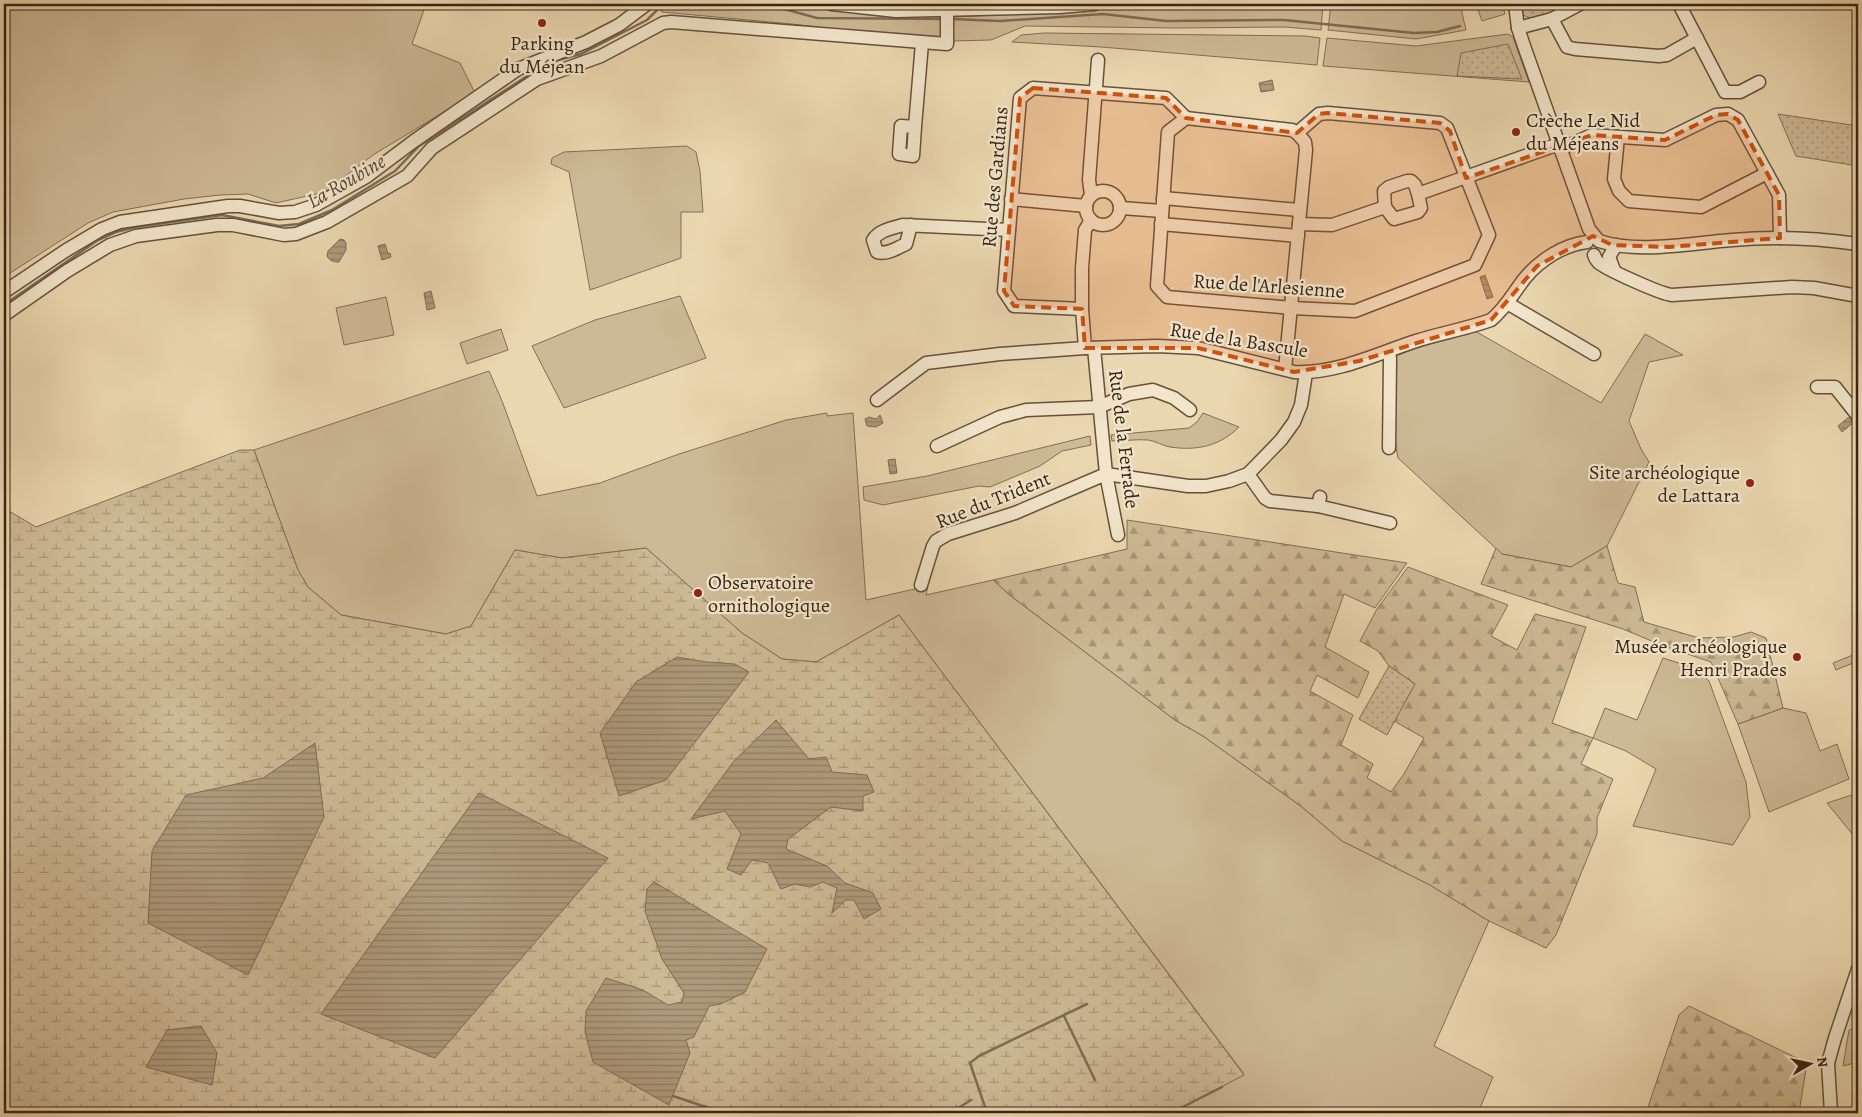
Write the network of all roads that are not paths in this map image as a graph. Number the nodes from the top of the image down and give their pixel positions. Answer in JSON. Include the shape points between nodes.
{"nodes":[{"id":1,"x":647,"y":4,"type":"edge"},
{"id":2,"x":832,"y":4,"type":"edge"},
{"id":3,"x":1095,"y":4,"type":"edge"},
{"id":4,"x":1515,"y":4,"type":"edge"},
{"id":5,"x":1580,"y":4,"type":"edge"},
{"id":6,"x":1679,"y":4,"type":"edge"},
{"id":7,"x":942,"y":8,"type":"edge"},
{"id":8,"x":1552,"y":19,"type":"junction"},
{"id":9,"x":1518,"y":28,"type":"junction"},
{"id":10,"x":1697,"y":38,"type":"junction"},
{"id":11,"x":922,"y":42,"type":"junction"},
{"id":12,"x":1098,"y":60,"type":"dead end"},
{"id":13,"x":1759,"y":82,"type":"dead end"},
{"id":14,"x":1096,"y":93,"type":"junction"},
{"id":15,"x":1186,"y":118,"type":"junction"},
{"id":16,"x":915,"y":127,"type":"dead end"},
{"id":17,"x":1297,"y":133,"type":"junction"},
{"id":18,"x":1618,"y":137,"type":"junction"},
{"id":19,"x":1560,"y":147,"type":"junction"},
{"id":20,"x":1767,"y":173,"type":"junction"},
{"id":21,"x":1466,"y":178,"type":"junction"},
{"id":22,"x":1418,"y":194,"type":"junction"},
{"id":23,"x":1163,"y":198,"type":"junction"},
{"id":24,"x":1011,"y":199,"type":"junction"},
{"id":25,"x":1089,"y":200,"type":"junction"},
{"id":26,"x":1385,"y":206,"type":"junction"},
{"id":27,"x":1121,"y":208,"type":"junction"},
{"id":28,"x":1299,"y":210,"type":"junction"},
{"id":29,"x":1161,"y":218,"type":"junction"},
{"id":30,"x":1091,"y":220,"type":"junction"},
{"id":31,"x":910,"y":225,"type":"dead end"},
{"id":32,"x":1009,"y":230,"type":"junction"},
{"id":33,"x":1298,"y":230,"type":"junction"},
{"id":34,"x":1780,"y":238,"type":"junction"},
{"id":35,"x":1598,"y":244,"type":"junction"},
{"id":36,"x":1858,"y":244,"type":"edge"},
{"id":37,"x":1614,"y":270,"type":"junction"},
{"id":38,"x":4,"y":292,"type":"edge"},
{"id":39,"x":1858,"y":296,"type":"edge"},
{"id":40,"x":1507,"y":303,"type":"junction"},
{"id":41,"x":1292,"y":308,"type":"junction"},
{"id":42,"x":1082,"y":309,"type":"junction"},
{"id":43,"x":4,"y":315,"type":"edge"},
{"id":44,"x":1090,"y":348,"type":"junction"},
{"id":45,"x":1388,"y":352,"type":"junction"},
{"id":46,"x":1594,"y":354,"type":"dead end"},
{"id":47,"x":1285,"y":369,"type":"junction"},
{"id":48,"x":1306,"y":372,"type":"junction"},
{"id":49,"x":1817,"y":387,"type":"dead end"},
{"id":50,"x":877,"y":400,"type":"dead end"},
{"id":51,"x":1099,"y":407,"type":"junction"},
{"id":52,"x":1190,"y":410,"type":"dead end"},
{"id":53,"x":1858,"y":416,"type":"edge"},
{"id":54,"x":937,"y":446,"type":"dead end"},
{"id":55,"x":1389,"y":448,"type":"dead end"},
{"id":56,"x":1106,"y":474,"type":"junction"},
{"id":57,"x":1248,"y":474,"type":"junction"},
{"id":58,"x":1390,"y":523,"type":"dead end"},
{"id":59,"x":1118,"y":535,"type":"dead end"},
{"id":60,"x":921,"y":585,"type":"dead end"},
{"id":61,"x":1858,"y":969,"type":"edge"},
{"id":62,"x":1830,"y":1113,"type":"edge"}],
"edges":[{"from":1,"to":38,"type":"street","via":[[619,25],[586,42],[518,69],[366,177],[316,205],[280,213],[228,206],[120,222],[87,238]]},
{"from":2,"to":7,"type":"street","via":[[896,11]]},
{"from":3,"to":7,"type":"street"},
{"from":4,"to":9,"type":"street"},
{"from":5,"to":8,"type":"street"},
{"from":6,"to":10,"type":"street"},
{"from":7,"to":11,"type":"street","via":[[947,41]]},
{"from":8,"to":9,"type":"street"},
{"from":8,"to":10,"type":"street","via":[[1567,47],[1576,49],[1658,56],[1667,55]]},
{"from":9,"to":19,"type":"street"},
{"from":10,"to":13,"type":"street","via":[[1725,92],[1740,92]]},
{"from":11,"to":16,"type":"street"},
{"from":11,"to":43,"type":"street","via":[[663,23],[601,56],[537,79],[432,148],[407,176],[327,222],[296,234],[284,235],[233,224],[136,236],[110,245]]},
{"from":12,"to":14,"type":"street"},
{"from":14,"to":15,"type":"street","name":"Rue des Gardians","via":[[1166,98]]},
{"from":14,"to":24,"type":"street","name":"Rue des Gardians","via":[[1032,88],[1020,98]]},
{"from":14,"to":25,"type":"street"},
{"from":15,"to":17,"type":"street"},
{"from":15,"to":23,"type":"street","name":"Rue de l'Arlesienne","via":[[1168,132]]},
{"from":17,"to":21,"type":"street","name":"Rue de l'Arlesienne","via":[[1319,114],[1328,113],[1440,123],[1450,131]]},
{"from":17,"to":28,"type":"street","via":[[1306,150]]},
{"from":18,"to":19,"type":"street","via":[[1592,135]]},
{"from":18,"to":20,"type":"street","via":[[1665,140],[1716,115],[1728,114],[1738,120]]},
{"from":18,"to":20,"type":"street","via":[[1614,179],[1619,192],[1629,201],[1701,207]]},
{"from":19,"to":21,"type":"street"},
{"from":19,"to":35,"type":"street"},
{"from":20,"to":34,"type":"street","via":[[1779,195]]},
{"from":21,"to":22,"type":"street"},
{"from":21,"to":41,"type":"street","name":"Rue de l'Arlesienne","via":[[1489,235],[1475,265],[1355,311]]},
{"from":22,"to":26,"type":"street","via":[[1411,181],[1389,187],[1384,191]]},
{"from":22,"to":26,"type":"street","via":[[1421,208],[1418,212],[1394,219]]},
{"from":23,"to":28,"type":"street"},
{"from":23,"to":29,"type":"street","name":"Rue de l'Arlesienne"},
{"from":24,"to":25,"type":"street"},
{"from":24,"to":32,"type":"street","name":"Rue des Gardians"},
{"from":25,"to":27,"type":"street","via":[[1102,190],[1113,193]]},
{"from":25,"to":30,"type":"street","via":[[1086,211]]},
{"from":26,"to":33,"type":"street","via":[[1332,225]]},
{"from":27,"to":29,"type":"street"},
{"from":27,"to":30,"type":"street","via":[[1112,222],[1101,225]]},
{"from":28,"to":33,"type":"street"},
{"from":29,"to":33,"type":"street"},
{"from":29,"to":41,"type":"street","name":"Rue de l'Arlesienne","via":[[1157,286],[1167,298]]},
{"from":30,"to":42,"type":"street","name":"Rue de la Ferrade","via":[[1085,230]]},
{"from":31,"to":32,"type":"street"},
{"from":32,"to":42,"type":"street","name":"Rue des Gardians","via":[[1004,291],[1014,306]]},
{"from":33,"to":41,"type":"street"},
{"from":34,"to":35,"type":"street","via":[[1669,247]]},
{"from":34,"to":36,"type":"street"},
{"from":35,"to":37,"type":"street","via":[[1609,257]]},
{"from":35,"to":37,"type":"street","via":[[1598,262]]},
{"from":35,"to":40,"type":"street","name":"Rue de la Bascule","via":[[1569,246],[1548,257],[1526,277]]},
{"from":37,"to":39,"type":"street","via":[[1656,291],[1672,295],[1797,287]]},
{"from":40,"to":45,"type":"street","name":"Rue de la Bascule","via":[[1491,320]]},
{"from":40,"to":46,"type":"street"},
{"from":41,"to":47,"type":"street"},
{"from":42,"to":44,"type":"street","name":"Rue de la Ferrade"},
{"from":44,"to":47,"type":"street","name":"Rue de la Bascule","via":[[1198,348]]},
{"from":44,"to":50,"type":"street","name":"Rue de la Bascule","via":[[926,363]]},
{"from":44,"to":51,"type":"street","name":"Rue de la Ferrade"},
{"from":45,"to":48,"type":"street","name":"Rue de la Bascule","via":[[1338,367]]},
{"from":45,"to":55,"type":"street"},
{"from":47,"to":48,"type":"street","name":"Rue de la Bascule"},
{"from":48,"to":57,"type":"street","via":[[1302,405],[1294,422]]},
{"from":49,"to":53,"type":"street","via":[[1835,387]]},
{"from":51,"to":52,"type":"street","via":[[1129,394],[1153,390],[1174,398]]},
{"from":51,"to":54,"type":"street","via":[[1026,410],[1000,417]]},
{"from":51,"to":56,"type":"street","name":"Rue de la Ferrade"},
{"from":56,"to":57,"type":"street","via":[[1206,486]]},
{"from":56,"to":59,"type":"street","name":"Rue de la Ferrade"},
{"from":56,"to":60,"type":"street","name":"Rue du Trident","via":[[1015,513],[948,534],[936,541]]},
{"from":57,"to":58,"type":"street","via":[[1270,501],[1319,502]]},
{"from":61,"to":62,"type":"street","via":[[1828,1063]]}]}
